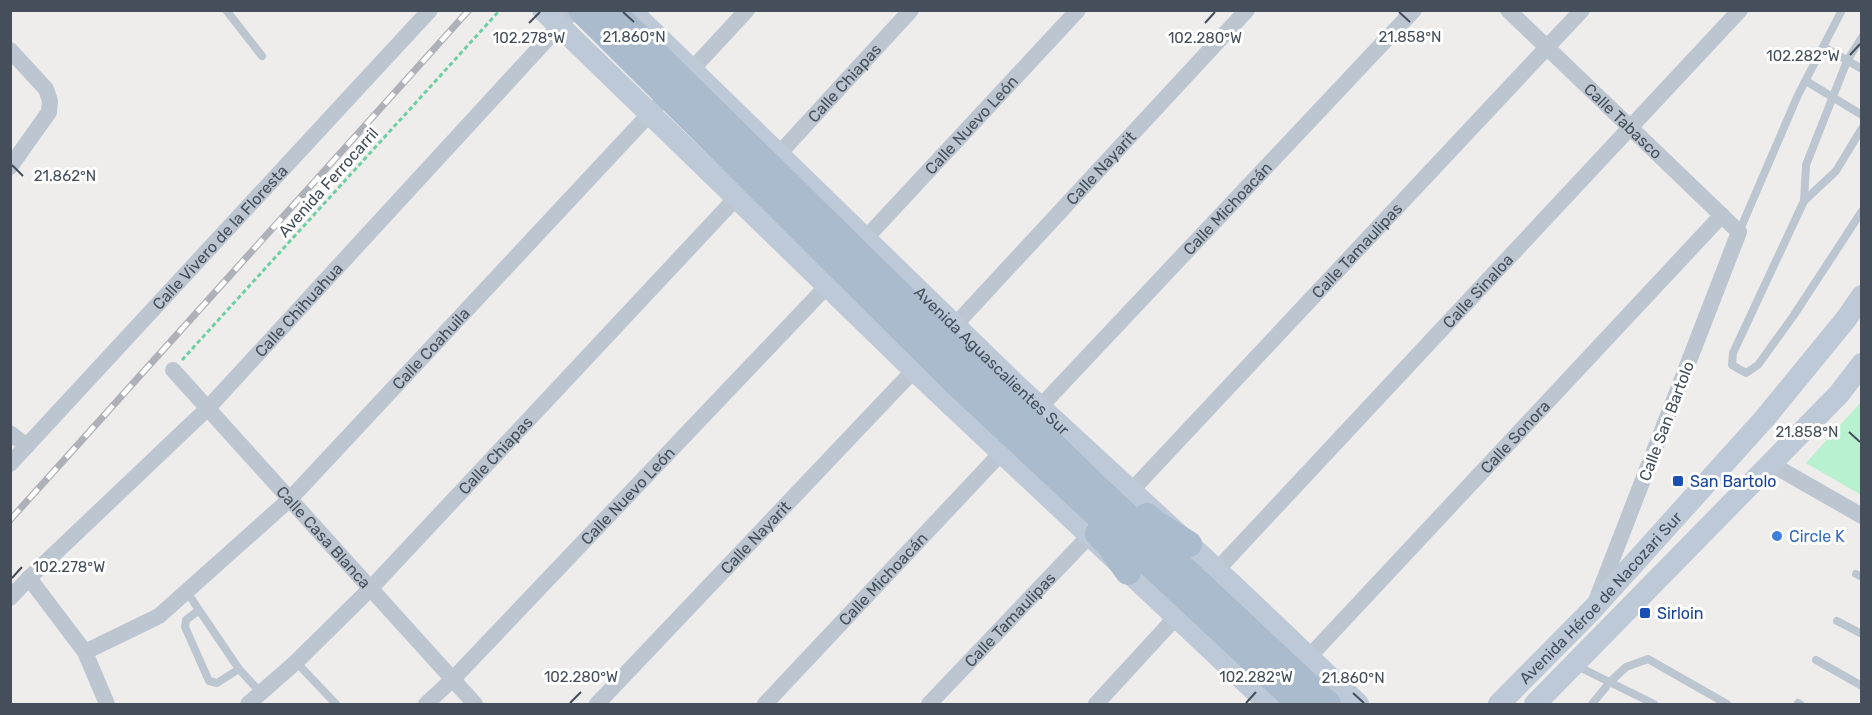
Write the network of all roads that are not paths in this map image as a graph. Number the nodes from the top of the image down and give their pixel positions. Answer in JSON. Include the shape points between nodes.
{"nodes":[{"id":1,"x":226,"y":10,"type":"edge"},
{"id":2,"x":430,"y":10,"type":"edge"},
{"id":3,"x":543,"y":10,"type":"edge"},
{"id":4,"x":581,"y":10,"type":"edge"},
{"id":5,"x":611,"y":10,"type":"edge"},
{"id":6,"x":630,"y":10,"type":"edge"},
{"id":7,"x":747,"y":10,"type":"edge"},
{"id":8,"x":911,"y":10,"type":"edge"},
{"id":9,"x":1078,"y":10,"type":"edge"},
{"id":10,"x":1247,"y":10,"type":"edge"},
{"id":11,"x":1414,"y":10,"type":"edge"},
{"id":12,"x":1508,"y":10,"type":"edge"},
{"id":13,"x":1582,"y":10,"type":"edge"},
{"id":14,"x":1740,"y":10,"type":"edge"},
{"id":15,"x":1842,"y":10,"type":"edge"},
{"id":16,"x":567,"y":18,"type":"edge"},
{"id":17,"x":1862,"y":37,"type":"edge"},
{"id":18,"x":1824,"y":47,"type":"junction"},
{"id":19,"x":1547,"y":48,"type":"junction"},
{"id":20,"x":10,"y":50,"type":"edge"},
{"id":21,"x":262,"y":56,"type":"dead end"},
{"id":22,"x":1847,"y":61,"type":"junction"},
{"id":23,"x":1862,"y":69,"type":"edge"},
{"id":24,"x":692,"y":70,"type":"junction"},
{"id":25,"x":1806,"y":81,"type":"junction"},
{"id":26,"x":1833,"y":98,"type":"junction"},
{"id":27,"x":649,"y":114,"type":"junction"},
{"id":28,"x":1862,"y":115,"type":"edge"},
{"id":29,"x":1631,"y":128,"type":"junction"},
{"id":30,"x":1862,"y":128,"type":"edge"},
{"id":31,"x":778,"y":155,"type":"junction"},
{"id":32,"x":10,"y":167,"type":"edge"},
{"id":33,"x":736,"y":198,"type":"junction"},
{"id":34,"x":1804,"y":201,"type":"junction"},
{"id":35,"x":1862,"y":211,"type":"edge"},
{"id":36,"x":1722,"y":215,"type":"junction"},
{"id":37,"x":1739,"y":232,"type":"junction"},
{"id":38,"x":865,"y":238,"type":"junction"},
{"id":39,"x":827,"y":286,"type":"junction"},
{"id":40,"x":1862,"y":296,"type":"edge"},
{"id":41,"x":956,"y":324,"type":"junction"},
{"id":42,"x":1862,"y":364,"type":"edge"},
{"id":43,"x":173,"y":370,"type":"road end"},
{"id":44,"x":914,"y":370,"type":"junction"},
{"id":45,"x":964,"y":374,"type":"junction"},
{"id":46,"x":1040,"y":407,"type":"junction"},
{"id":47,"x":208,"y":408,"type":"junction"},
{"id":48,"x":10,"y":433,"type":"edge"},
{"id":49,"x":27,"y":446,"type":"junction"},
{"id":50,"x":1002,"y":452,"type":"junction"},
{"id":51,"x":10,"y":464,"type":"edge"},
{"id":52,"x":1771,"y":464,"type":"junction"},
{"id":53,"x":1084,"y":490,"type":"junction"},
{"id":54,"x":1131,"y":491,"type":"junction"},
{"id":55,"x":290,"y":499,"type":"junction"},
{"id":56,"x":1862,"y":516,"type":"edge"},
{"id":57,"x":1090,"y":536,"type":"junction"},
{"id":58,"x":1189,"y":544,"type":"junction"},
{"id":59,"x":1128,"y":572,"type":"junction"},
{"id":60,"x":29,"y":578,"type":"junction"},
{"id":61,"x":371,"y":588,"type":"junction"},
{"id":62,"x":1193,"y":591,"type":"junction"},
{"id":63,"x":187,"y":592,"type":"junction"},
{"id":64,"x":10,"y":598,"type":"edge"},
{"id":65,"x":199,"y":610,"type":"junction"},
{"id":66,"x":1592,"y":610,"type":"junction"},
{"id":67,"x":1837,"y":621,"type":"dead end"},
{"id":68,"x":1862,"y":634,"type":"edge"},
{"id":69,"x":85,"y":652,"type":"junction"},
{"id":70,"x":1308,"y":658,"type":"junction"},
{"id":71,"x":1816,"y":660,"type":"dead end"},
{"id":72,"x":296,"y":662,"type":"junction"},
{"id":73,"x":1574,"y":664,"type":"junction"},
{"id":74,"x":239,"y":669,"type":"junction"},
{"id":75,"x":453,"y":679,"type":"junction"},
{"id":76,"x":1610,"y":682,"type":"junction"},
{"id":77,"x":1862,"y":686,"type":"edge"},
{"id":78,"x":261,"y":693,"type":"junction"},
{"id":79,"x":1268,"y":704,"type":"edge"},
{"id":80,"x":107,"y":705,"type":"edge"},
{"id":81,"x":248,"y":705,"type":"edge"},
{"id":82,"x":336,"y":705,"type":"edge"},
{"id":83,"x":426,"y":705,"type":"edge"},
{"id":84,"x":475,"y":705,"type":"edge"},
{"id":85,"x":597,"y":705,"type":"edge"},
{"id":86,"x":765,"y":705,"type":"edge"},
{"id":87,"x":929,"y":705,"type":"edge"},
{"id":88,"x":1096,"y":705,"type":"edge"},
{"id":89,"x":1300,"y":705,"type":"edge"},
{"id":90,"x":1328,"y":705,"type":"edge"},
{"id":91,"x":1358,"y":705,"type":"edge"},
{"id":92,"x":1499,"y":705,"type":"edge"},
{"id":93,"x":1535,"y":705,"type":"edge"},
{"id":94,"x":1592,"y":705,"type":"edge"},
{"id":95,"x":1654,"y":705,"type":"edge"},
{"id":96,"x":1727,"y":705,"type":"edge"}],
"edges":[{"from":1,"to":21,"type":"lane"},
{"from":2,"to":49,"type":"street","name":"Calle Vivero de la Floresta"},
{"from":3,"to":16,"type":"street","name":"Avenida Aguascalientes Sur"},
{"from":4,"to":45,"type":"main road","name":"Avenida Aguascalientes Sur","bridge":true},
{"from":5,"to":45,"type":"main road","name":"Avenida Aguascalientes Sur","bridge":true},
{"from":6,"to":24,"type":"street","name":"Avenida Aguascalientes Sur"},
{"from":7,"to":24,"type":"street","name":"Calle Coahuila"},
{"from":8,"to":31,"type":"street","name":"Calle Chiapas"},
{"from":9,"to":38,"type":"street","name":"Calle Nuevo León"},
{"from":10,"to":41,"type":"street","name":"Calle Nayarit"},
{"from":11,"to":46,"type":"street","name":"Calle Michoacán"},
{"from":12,"to":19,"type":"street","name":"Calle Tabasco"},
{"from":13,"to":19,"type":"street","name":"Calle Tamaulipas"},
{"from":14,"to":29,"type":"street","name":"Calle Sinaloa"},
{"from":15,"to":18,"type":"lane"},
{"from":16,"to":27,"type":"street","name":"Avenida Aguascalientes Sur"},
{"from":16,"to":47,"type":"street","name":"Calle Chihuahua"},
{"from":17,"to":22,"type":"lane"},
{"from":18,"to":22,"type":"lane"},
{"from":18,"to":25,"type":"lane"},
{"from":19,"to":29,"type":"street","name":"Calle Tabasco"},
{"from":19,"to":54,"type":"street","name":"Calle Tamaulipas"},
{"from":20,"to":32,"type":"street","via":[[46,89],[50,101],[49,112]]},
{"from":22,"to":23,"type":"lane"},
{"from":22,"to":26,"type":"lane"},
{"from":24,"to":27,"type":"street","name":"Calle Coahuila"},
{"from":24,"to":31,"type":"street","name":"Avenida Aguascalientes Sur"},
{"from":25,"to":26,"type":"lane"},
{"from":25,"to":37,"type":"lane"},
{"from":26,"to":28,"type":"lane"},
{"from":26,"to":34,"type":"lane","via":[[1806,165]]},
{"from":27,"to":33,"type":"street","name":"Avenida Aguascalientes Sur"},
{"from":27,"to":55,"type":"street","name":"Calle Coahuila"},
{"from":29,"to":36,"type":"street","name":"Calle Tabasco"},
{"from":29,"to":62,"type":"street","name":"Calle Sinaloa"},
{"from":30,"to":34,"type":"lane","via":[[1836,171]]},
{"from":31,"to":38,"type":"street","name":"Avenida Aguascalientes Sur"},
{"from":33,"to":39,"type":"street","name":"Avenida Aguascalientes Sur"},
{"from":33,"to":61,"type":"street","name":"Calle Chiapas"},
{"from":34,"to":35,"type":"lane","via":[[1733,352],[1732,365],[1746,373],[1764,357]]},
{"from":36,"to":37,"type":"street","name":"Calle Tabasco"},
{"from":36,"to":70,"type":"street","name":"Calle Sonora"},
{"from":37,"to":66,"type":"street","name":"Calle San Bartolo"},
{"from":38,"to":41,"type":"street","name":"Avenida Aguascalientes Sur"},
{"from":39,"to":44,"type":"street","name":"Avenida Aguascalientes Sur"},
{"from":39,"to":75,"type":"street","name":"Calle Nuevo León"},
{"from":40,"to":66,"type":"street","name":"Avenida Héroe de Nacozari Sur","via":[[1765,418]]},
{"from":41,"to":46,"type":"street","name":"Avenida Aguascalientes Sur"},
{"from":42,"to":52,"type":"street","name":"Avenida Héroe de Nacozari Sur","via":[[1839,394]]},
{"from":43,"to":47,"type":"street","name":"Calle Casa Blanca"},
{"from":44,"to":50,"type":"street","name":"Avenida Aguascalientes Sur"},
{"from":44,"to":85,"type":"street","name":"Calle Nayarit"},
{"from":45,"to":53,"type":"main road","name":"Avenida Aguascalientes Sur"},
{"from":46,"to":54,"type":"street","name":"Avenida Aguascalientes Sur"},
{"from":47,"to":55,"type":"street","name":"Calle Casa Blanca"},
{"from":47,"to":60,"type":"street","name":"Calle Chihuahua"},
{"from":48,"to":49,"type":"street"},
{"from":49,"to":51,"type":"street","name":"Calle Vivero de la Floresta"},
{"from":50,"to":57,"type":"street","name":"Avenida Aguascalientes Sur"},
{"from":50,"to":86,"type":"street","name":"Calle Michoacán"},
{"from":52,"to":56,"type":"street"},
{"from":52,"to":73,"type":"street","name":"Avenida Héroe de Nacozari Sur"},
{"from":53,"to":58,"type":"main road","via":[[1122,495],[1155,523]]},
{"from":53,"to":59,"type":"main road","via":[[1087,522]]},
{"from":53,"to":62,"type":"main road","name":"Avenida Aguascalientes Sur"},
{"from":54,"to":58,"type":"street","name":"Avenida Aguascalientes Sur"},
{"from":55,"to":61,"type":"street","name":"Calle Casa Blanca"},
{"from":55,"to":63,"type":"street","name":"Calle Coahuila"},
{"from":57,"to":59,"type":"street","name":"Avenida Aguascalientes Sur"},
{"from":57,"to":87,"type":"street","name":"Calle Tamaulipas"},
{"from":58,"to":62,"type":"street","name":"Avenida Aguascalientes Sur"},
{"from":59,"to":62,"type":"street","name":"Avenida Aguascalientes Sur"},
{"from":60,"to":64,"type":"street","name":"Calle Chihuahua"},
{"from":60,"to":69,"type":"street"},
{"from":61,"to":72,"type":"street","name":"Calle Chiapas"},
{"from":61,"to":75,"type":"street","name":"Calle Casa Blanca"},
{"from":62,"to":70,"type":"street","name":"Avenida Aguascalientes Sur"},
{"from":62,"to":79,"type":"street","name":"Avenida Aguascalientes Sur"},
{"from":62,"to":88,"type":"street","name":"Calle Sinaloa"},
{"from":62,"to":89,"type":"main road","name":"Avenida Aguascalientes Sur"},
{"from":62,"to":90,"type":"main road","name":"Avenida Aguascalientes Sur"},
{"from":63,"to":65,"type":"lane"},
{"from":63,"to":69,"type":"street","name":"Calle Coahuila","via":[[159,616]]},
{"from":65,"to":74,"type":"lane"},
{"from":65,"to":74,"type":"lane","via":[[184,623],[209,681],[217,682]]},
{"from":66,"to":92,"type":"street","name":"Avenida Héroe de Nacozari Sur"},
{"from":67,"to":68,"type":"lane"},
{"from":69,"to":80,"type":"street"},
{"from":70,"to":91,"type":"street","name":"Avenida Aguascalientes Sur"},
{"from":71,"to":77,"type":"lane"},
{"from":72,"to":78,"type":"street","name":"Calle Chiapas"},
{"from":72,"to":82,"type":"lane"},
{"from":73,"to":76,"type":"lane"},
{"from":73,"to":93,"type":"street","name":"Avenida Héroe de Nacozari Sur"},
{"from":74,"to":78,"type":"lane"},
{"from":75,"to":83,"type":"street","name":"Calle Nuevo León"},
{"from":75,"to":84,"type":"street","name":"Calle Casa Blanca"},
{"from":76,"to":94,"type":"lane"},
{"from":76,"to":95,"type":"lane"},
{"from":76,"to":96,"type":"lane","via":[[1626,667],[1648,659]]},
{"from":78,"to":81,"type":"street","name":"Calle Chiapas"}]}
